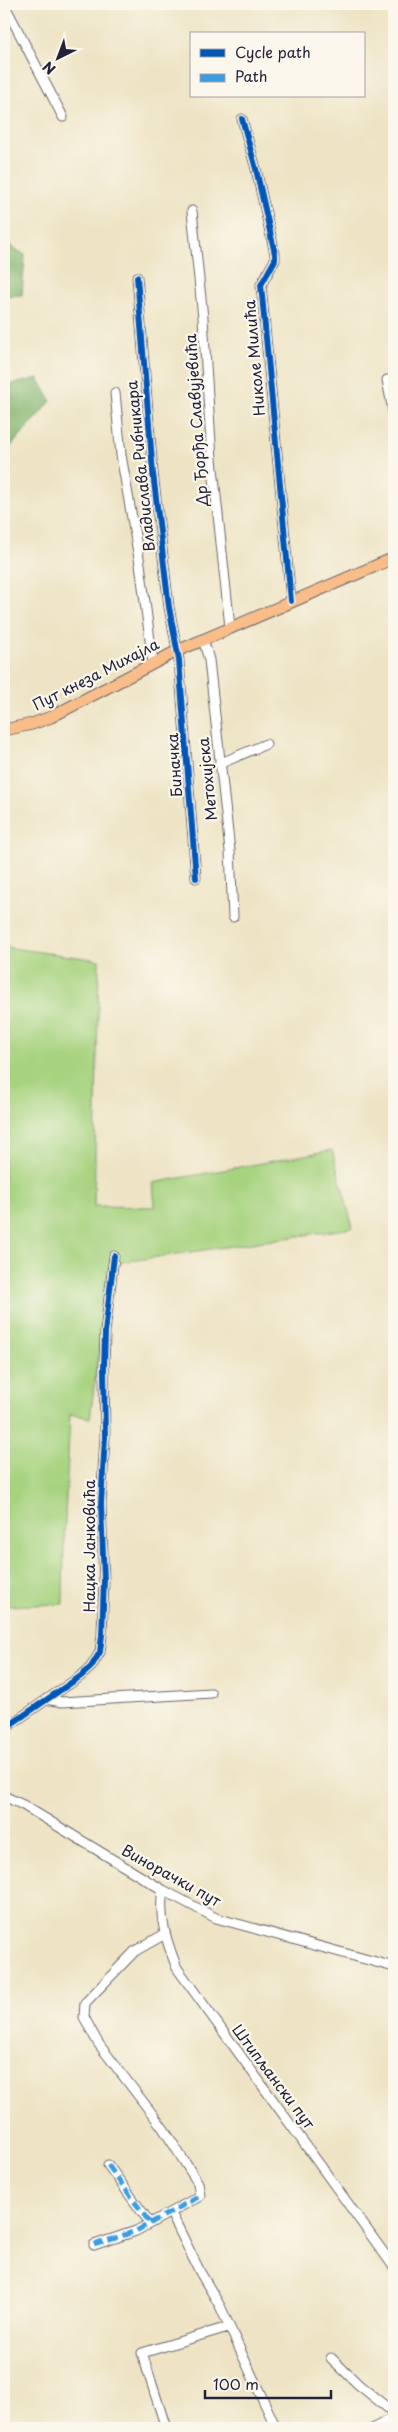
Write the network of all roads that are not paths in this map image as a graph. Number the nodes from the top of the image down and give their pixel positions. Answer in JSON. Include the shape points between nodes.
{"nodes":[{"id":1,"x":4,"y":4,"type":"edge"},
{"id":2,"x":63,"y":117,"type":"dead end"},
{"id":3,"x":242,"y":119,"type":"dead end"},
{"id":4,"x":192,"y":211,"type":"dead end"},
{"id":5,"x":137,"y":277,"type":"dead end"},
{"id":6,"x":387,"y":380,"type":"dead end"},
{"id":7,"x":115,"y":393,"type":"dead end"},
{"id":8,"x":394,"y":416,"type":"edge"},
{"id":9,"x":394,"y":558,"type":"edge"},
{"id":10,"x":291,"y":601,"type":"junction"},
{"id":11,"x":230,"y":628,"type":"junction"},
{"id":12,"x":203,"y":639,"type":"junction"},
{"id":13,"x":177,"y":651,"type":"junction"},
{"id":14,"x":153,"y":663,"type":"junction"},
{"id":15,"x":4,"y":730,"type":"edge"},
{"id":16,"x":266,"y":744,"type":"dead end"},
{"id":17,"x":219,"y":764,"type":"junction"},
{"id":18,"x":196,"y":878,"type":"dead end"},
{"id":19,"x":233,"y":917,"type":"dead end"},
{"id":20,"x":114,"y":1256,"type":"dead end"},
{"id":21,"x":211,"y":1693,"type":"dead end"},
{"id":22,"x":46,"y":1699,"type":"junction"},
{"id":23,"x":4,"y":1729,"type":"edge"},
{"id":24,"x":4,"y":1796,"type":"edge"},
{"id":25,"x":162,"y":1890,"type":"junction"},
{"id":26,"x":165,"y":1934,"type":"junction"},
{"id":27,"x":394,"y":1967,"type":"edge"},
{"id":28,"x":108,"y":2165,"type":"dead end"},
{"id":29,"x":171,"y":2213,"type":"junction"},
{"id":30,"x":150,"y":2223,"type":"junction"},
{"id":31,"x":94,"y":2245,"type":"dead end"},
{"id":32,"x":394,"y":2267,"type":"edge"},
{"id":33,"x":228,"y":2327,"type":"junction"},
{"id":34,"x":331,"y":2358,"type":"dead end"},
{"id":35,"x":394,"y":2413,"type":"edge"},
{"id":36,"x":394,"y":2417,"type":"edge"},
{"id":37,"x":166,"y":2428,"type":"edge"},
{"id":38,"x":276,"y":2428,"type":"edge"},
{"id":39,"x":374,"y":2428,"type":"edge"}],
"edges":[{"from":1,"to":2,"type":"street"},
{"from":3,"to":10,"type":"street","name":"Николе Милића","via":[[275,254],[262,285]]},
{"from":4,"to":11,"type":"street","name":"Др Ђорђа Славујевића","via":[[212,460]]},
{"from":5,"to":13,"type":"street","name":"Владислава Рибникара","via":[[153,473]]},
{"from":6,"to":8,"type":"street"},
{"from":7,"to":14,"type":"street","via":[[121,455]]},
{"from":9,"to":10,"type":"main road","name":"Пут кнеза Михајла"},
{"from":10,"to":11,"type":"main road","name":"Пут кнеза Михајла"},
{"from":11,"to":12,"type":"main road","name":"Пут кнеза Михајла"},
{"from":12,"to":13,"type":"main road","name":"Пут кнеза Михајла"},
{"from":12,"to":17,"type":"street","name":"Метохијска","via":[[209,660]]},
{"from":13,"to":14,"type":"main road","name":"Пут кнеза Михајла"},
{"from":13,"to":18,"type":"street","name":"Биначка"},
{"from":14,"to":15,"type":"main road","name":"Пут кнеза Михајла","via":[[59,713],[32,724]]},
{"from":16,"to":17,"type":"street"},
{"from":17,"to":19,"type":"street","name":"Метохијска","via":[[230,851]]},
{"from":20,"to":22,"type":"street","name":"Нацка Јанковића","via":[[105,1332],[101,1504],[104,1580],[100,1652],[81,1676]]},
{"from":21,"to":22,"type":"street","via":[[62,1702]]},
{"from":22,"to":23,"type":"street","name":"Нацка Јанковића"},
{"from":24,"to":25,"type":"street","name":"Винорачки пут"},
{"from":25,"to":26,"type":"street","name":"Штипљански пут","via":[[160,1904]]},
{"from":25,"to":27,"type":"street","name":"Винорачки пут","via":[[216,1918]]},
{"from":26,"to":29,"type":"street","via":[[135,1951],[85,2003],[84,2017],[108,2059],[163,2128],[198,2184],[200,2196]]},
{"from":26,"to":32,"type":"street","name":"Штипљански пут","via":[[177,1968],[187,1984]]},
{"from":28,"to":30,"type":"street"},
{"from":29,"to":30,"type":"street"},
{"from":29,"to":33,"type":"street"},
{"from":30,"to":31,"type":"street"},
{"from":33,"to":37,"type":"street","via":[[142,2354]]},
{"from":33,"to":38,"type":"street"},
{"from":34,"to":35,"type":"street"},
{"from":36,"to":39,"type":"street"}]}
